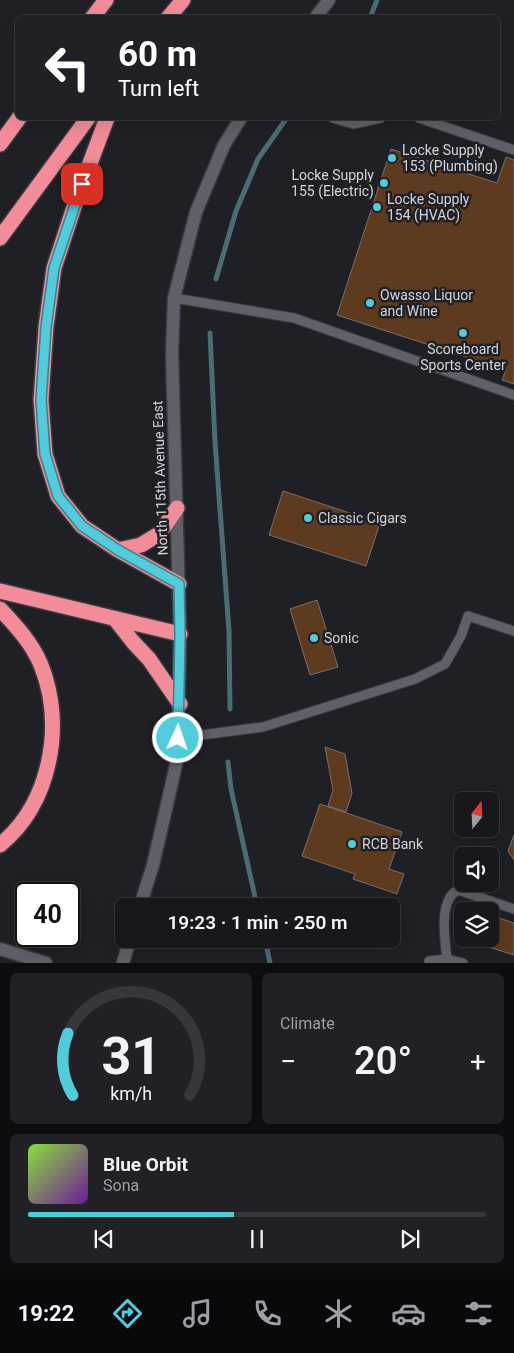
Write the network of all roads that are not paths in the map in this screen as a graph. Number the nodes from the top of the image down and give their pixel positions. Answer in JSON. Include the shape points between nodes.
{"nodes":[{"id":1,"x":106,"y":0,"type":"edge"},
{"id":2,"x":183,"y":0,"type":"edge"},
{"id":3,"x":329,"y":0,"type":"edge"},
{"id":4,"x":94,"y":15,"type":"edge"},
{"id":5,"x":170,"y":15,"type":"edge"},
{"id":6,"x":317,"y":15,"type":"edge"},
{"id":7,"x":18,"y":120,"type":"edge"},
{"id":8,"x":87,"y":120,"type":"edge"},
{"id":9,"x":107,"y":120,"type":"edge"},
{"id":10,"x":240,"y":120,"type":"edge"},
{"id":11,"x":340,"y":120,"type":"edge"},
{"id":12,"x":372,"y":120,"type":"edge"},
{"id":13,"x":426,"y":120,"type":"edge"},
{"id":14,"x":0,"y":144,"type":"edge"},
{"id":15,"x":514,"y":150,"type":"edge"},
{"id":16,"x":0,"y":238,"type":"edge"},
{"id":17,"x":174,"y":298,"type":"junction"},
{"id":18,"x":514,"y":395,"type":"edge"},
{"id":19,"x":177,"y":508,"type":"junction"},
{"id":20,"x":118,"y":550,"type":"junction"},
{"id":21,"x":179,"y":584,"type":"junction"},
{"id":22,"x":0,"y":591,"type":"edge"},
{"id":23,"x":0,"y":609,"type":"edge"},
{"id":24,"x":115,"y":619,"type":"junction"},
{"id":25,"x":514,"y":631,"type":"edge"},
{"id":26,"x":180,"y":634,"type":"junction"},
{"id":27,"x":180,"y":704,"type":"junction"},
{"id":28,"x":178,"y":738,"type":"junction"},
{"id":29,"x":0,"y":845,"type":"edge"},
{"id":30,"x":143,"y":898,"type":"edge"},
{"id":31,"x":514,"y":909,"type":"edge"},
{"id":32,"x":0,"y":948,"type":"edge"},
{"id":33,"x":127,"y":948,"type":"edge"},
{"id":34,"x":447,"y":959,"type":"junction"},
{"id":35,"x":430,"y":961,"type":"dead end"},
{"id":36,"x":46,"y":963,"type":"edge"},
{"id":37,"x":122,"y":963,"type":"edge"},
{"id":38,"x":463,"y":963,"type":"edge"}],
"edges":[{"from":1,"to":4,"type":"highway"},
{"from":2,"to":5,"type":"highway"},
{"from":3,"to":6,"type":"street"},
{"from":7,"to":14,"type":"highway"},
{"from":8,"to":16,"type":"highway"},
{"from":9,"to":20,"type":"highway","via":[[54,268],[41,400],[45,454],[58,496],[82,526]]},
{"from":10,"to":17,"type":"street","name":"North 115th Avenue East","via":[[224,145],[196,212]]},
{"from":11,"to":12,"type":"lane","via":[[353,124]]},
{"from":13,"to":15,"type":"lane"},
{"from":17,"to":18,"type":"lane","via":[[294,318]]},
{"from":17,"to":19,"type":"street","name":"North 115th Avenue East","via":[[172,354]]},
{"from":19,"to":20,"type":"highway","via":[[159,534],[141,545]]},
{"from":19,"to":21,"type":"street","name":"North 115th Avenue East"},
{"from":20,"to":21,"type":"highway"},
{"from":21,"to":26,"type":"street","name":"North 115th Avenue East"},
{"from":22,"to":24,"type":"highway"},
{"from":23,"to":29,"type":"highway","via":[[16,625],[40,664],[52,717],[46,775],[21,823]]},
{"from":24,"to":26,"type":"highway"},
{"from":24,"to":27,"type":"highway","via":[[149,658]]},
{"from":25,"to":28,"type":"lane","via":[[468,616],[462,636],[445,664],[415,679],[263,727]]},
{"from":26,"to":27,"type":"street","name":"North 115th Avenue East"},
{"from":27,"to":28,"type":"street","name":"North 115th Avenue East"},
{"from":28,"to":30,"type":"street","name":"North 115th Avenue East","via":[[174,774]]},
{"from":31,"to":34,"type":"lane","via":[[458,890],[453,892],[447,902],[444,932]]},
{"from":32,"to":36,"type":"street"},
{"from":33,"to":37,"type":"street"},
{"from":34,"to":35,"type":"lane"},
{"from":34,"to":38,"type":"lane"}]}
